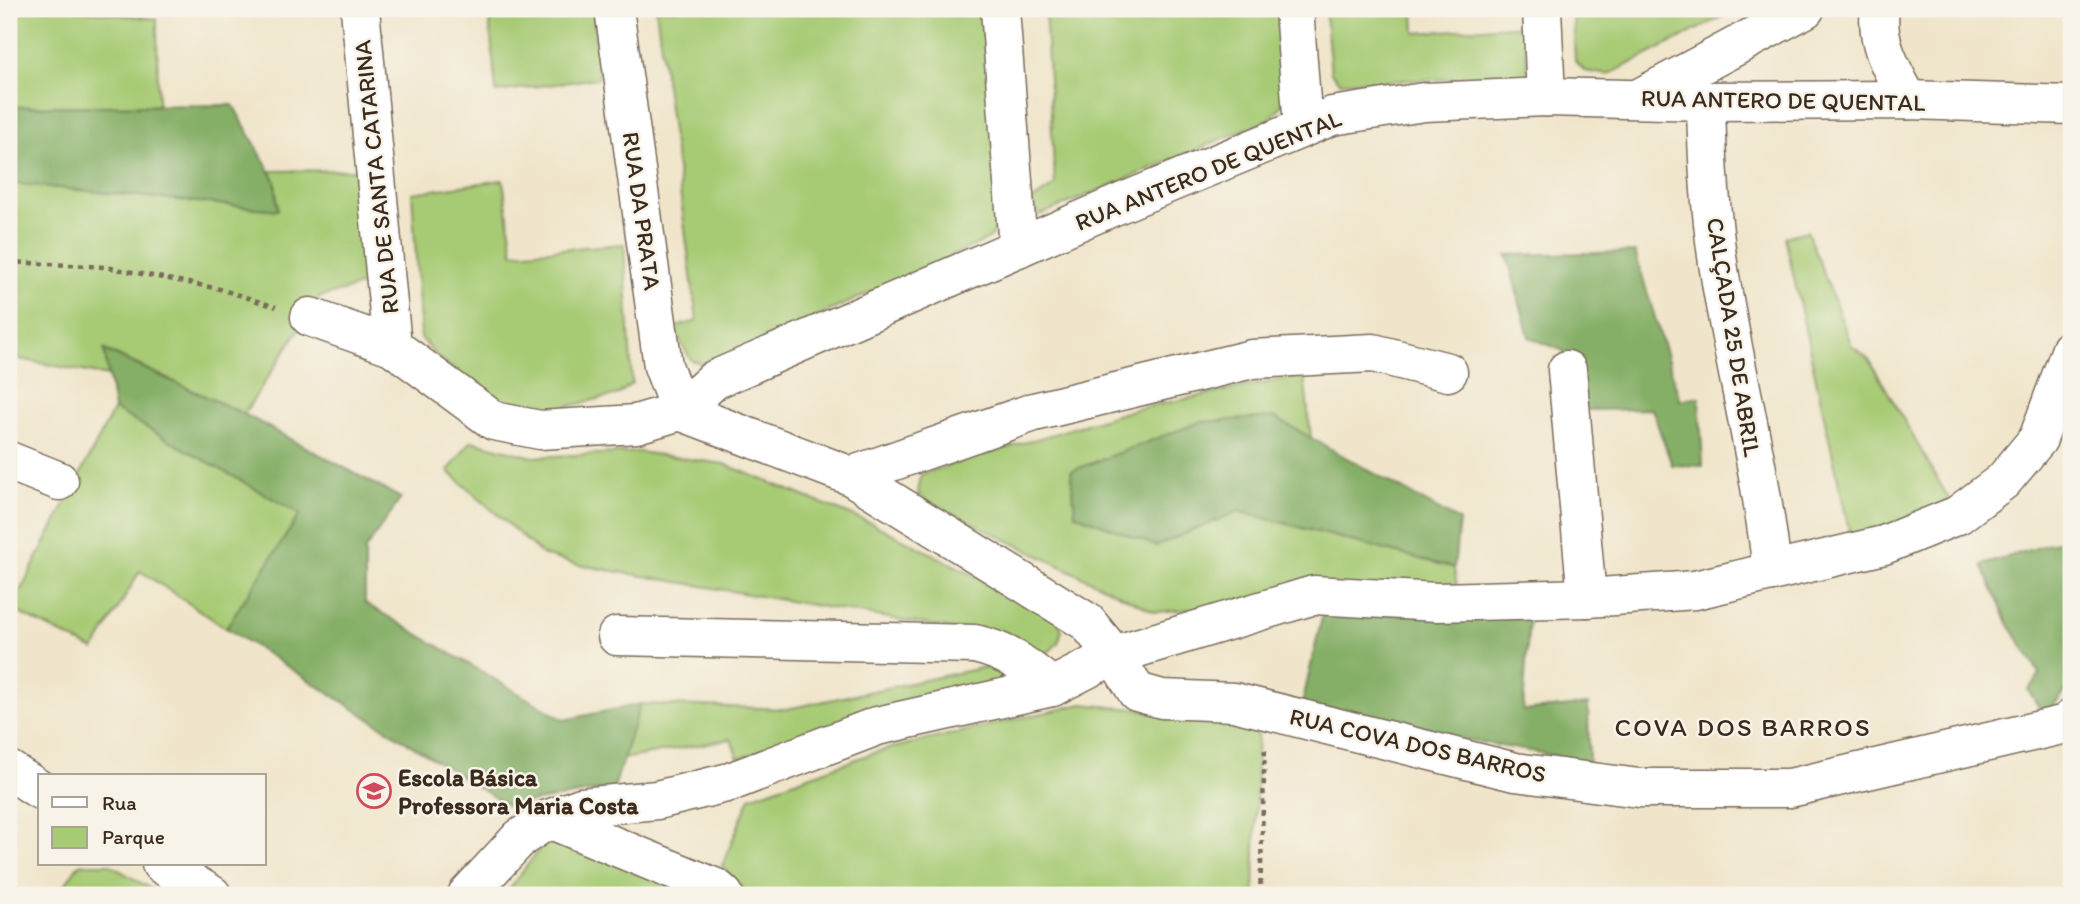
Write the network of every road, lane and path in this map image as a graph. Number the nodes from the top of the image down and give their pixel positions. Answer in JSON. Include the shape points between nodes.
{"nodes":[{"id":1,"x":360,"y":9,"type":"edge"},
{"id":2,"x":614,"y":9,"type":"edge"},
{"id":3,"x":1000,"y":9,"type":"edge"},
{"id":4,"x":1294,"y":9,"type":"edge"},
{"id":5,"x":1542,"y":9,"type":"edge"},
{"id":6,"x":1805,"y":9,"type":"edge"},
{"id":7,"x":1880,"y":9,"type":"edge"},
{"id":8,"x":1546,"y":97,"type":"junction"},
{"id":9,"x":1640,"y":98,"type":"junction"},
{"id":10,"x":1908,"y":100,"type":"junction"},
{"id":11,"x":1706,"y":101,"type":"junction"},
{"id":12,"x":2071,"y":105,"type":"edge"},
{"id":13,"x":1303,"y":127,"type":"junction"},
{"id":14,"x":1018,"y":248,"type":"junction"},
{"id":15,"x":9,"y":262,"type":"edge"},
{"id":16,"x":310,"y":317,"type":"joint"},
{"id":17,"x":393,"y":346,"type":"junction"},
{"id":18,"x":2071,"y":349,"type":"edge"},
{"id":19,"x":1567,"y":370,"type":"dead end"},
{"id":20,"x":1448,"y":372,"type":"dead end"},
{"id":21,"x":680,"y":411,"type":"junction"},
{"id":22,"x":9,"y":461,"type":"edge"},
{"id":23,"x":851,"y":476,"type":"junction"},
{"id":24,"x":59,"y":481,"type":"dead end"},
{"id":25,"x":1772,"y":572,"type":"junction"},
{"id":26,"x":1587,"y":598,"type":"junction"},
{"id":27,"x":617,"y":636,"type":"dead end"},
{"id":28,"x":1114,"y":655,"type":"junction"},
{"id":29,"x":1052,"y":687,"type":"junction"},
{"id":30,"x":1267,"y":710,"type":"junction"},
{"id":31,"x":2071,"y":719,"type":"edge"},
{"id":32,"x":9,"y":771,"type":"edge"},
{"id":33,"x":38,"y":789,"type":"edge"},
{"id":34,"x":549,"y":819,"type":"junction"},
{"id":35,"x":164,"y":866,"type":"edge"},
{"id":36,"x":212,"y":895,"type":"edge"},
{"id":37,"x":467,"y":895,"type":"edge"},
{"id":38,"x":724,"y":895,"type":"edge"},
{"id":39,"x":1260,"y":895,"type":"edge"}],
"edges":[{"from":1,"to":17,"type":"street","name":"RUA DE SANTA CATARINA"},
{"from":2,"to":21,"type":"street","name":"RUA DA PRATA","via":[[663,366]]},
{"from":3,"to":14,"type":"street"},
{"from":4,"to":13,"type":"street"},
{"from":5,"to":8,"type":"street"},
{"from":6,"to":9,"type":"street"},
{"from":7,"to":10,"type":"street","via":[[1883,51]]},
{"from":8,"to":9,"type":"street","name":"RUA ANTERO DE QUENTAL"},
{"from":8,"to":13,"type":"street","name":"RUA ANTERO DE QUENTAL","via":[[1424,102],[1332,116]]},
{"from":9,"to":11,"type":"street","name":"RUA ANTERO DE QUENTAL"},
{"from":10,"to":11,"type":"street","name":"RUA ANTERO DE QUENTAL"},
{"from":10,"to":12,"type":"street","name":"RUA ANTERO DE QUENTAL"},
{"from":11,"to":25,"type":"street","name":"CALÇADA 25 DE ABRIL","via":[[1706,146],[1721,281]]},
{"from":13,"to":14,"type":"street","name":"RUA ANTERO DE QUENTAL"},
{"from":14,"to":21,"type":"street","name":"RUA ANTERO DE QUENTAL","via":[[714,380]]},
{"from":15,"to":16,"type":"path","via":[[106,267],[220,289]]},
{"from":16,"to":17,"type":"street"},
{"from":17,"to":21,"type":"street","via":[[494,421],[540,430],[636,424]]},
{"from":18,"to":25,"type":"street","via":[[2038,439],[2003,481],[1958,515],[1884,545]]},
{"from":19,"to":26,"type":"street"},
{"from":20,"to":23,"type":"street","via":[[1373,353],[1252,359],[1034,412]]},
{"from":21,"to":23,"type":"street"},
{"from":22,"to":24,"type":"street"},
{"from":23,"to":28,"type":"street","via":[[1087,622]]},
{"from":25,"to":26,"type":"street","via":[[1695,590]]},
{"from":26,"to":28,"type":"street","via":[[1437,603],[1314,595]]},
{"from":27,"to":29,"type":"street","via":[[975,644],[1016,658]]},
{"from":28,"to":29,"type":"street"},
{"from":28,"to":30,"type":"street","name":"RUA COVA DOS BARROS","via":[[1137,692],[1162,699],[1234,702]]},
{"from":29,"to":34,"type":"street","via":[[877,726],[730,782],[657,800],[581,807]]},
{"from":30,"to":31,"type":"street","name":"RUA COVA DOS BARROS","via":[[1515,772],[1653,788],[1790,788],[2066,724]]},
{"from":30,"to":39,"type":"path"},
{"from":32,"to":33,"type":"street"},
{"from":34,"to":37,"type":"street","via":[[520,838]]},
{"from":34,"to":38,"type":"street"},
{"from":35,"to":36,"type":"street"}]}
